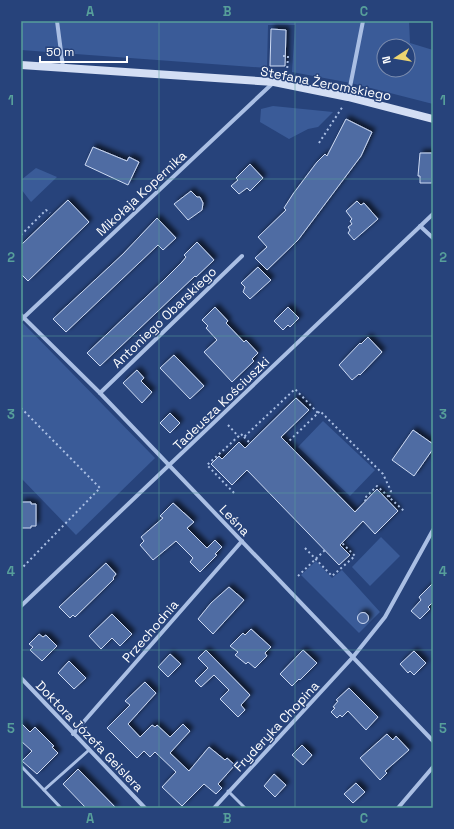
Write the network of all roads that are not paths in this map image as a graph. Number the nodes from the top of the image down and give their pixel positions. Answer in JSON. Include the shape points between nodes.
{"nodes":[{"id":1,"x":57,"y":21,"type":"edge"},
{"id":2,"x":363,"y":21,"type":"edge"},
{"id":3,"x":21,"y":65,"type":"edge"},
{"id":4,"x":62,"y":67,"type":"junction"},
{"id":5,"x":274,"y":82,"type":"junction"},
{"id":6,"x":348,"y":97,"type":"junction"},
{"id":7,"x":433,"y":119,"type":"edge"},
{"id":8,"x":433,"y":214,"type":"edge"},
{"id":9,"x":420,"y":226,"type":"junction"},
{"id":10,"x":433,"y":238,"type":"edge"},
{"id":11,"x":242,"y":256,"type":"dead end"},
{"id":12,"x":22,"y":317,"type":"edge"},
{"id":13,"x":100,"y":393,"type":"junction"},
{"id":14,"x":170,"y":466,"type":"junction"},
{"id":15,"x":433,"y":530,"type":"edge"},
{"id":16,"x":242,"y":541,"type":"junction"},
{"id":17,"x":21,"y":606,"type":"edge"},
{"id":18,"x":353,"y":657,"type":"junction"},
{"id":19,"x":21,"y":678,"type":"edge"},
{"id":20,"x":73,"y":734,"type":"junction"},
{"id":21,"x":433,"y":741,"type":"edge"},
{"id":22,"x":89,"y":750,"type":"junction"},
{"id":23,"x":21,"y":766,"type":"edge"},
{"id":24,"x":433,"y":767,"type":"edge"},
{"id":25,"x":44,"y":790,"type":"junction"},
{"id":26,"x":228,"y":792,"type":"junction"},
{"id":27,"x":61,"y":808,"type":"edge"},
{"id":28,"x":145,"y":808,"type":"edge"},
{"id":29,"x":214,"y":808,"type":"edge"},
{"id":30,"x":245,"y":808,"type":"edge"},
{"id":31,"x":398,"y":808,"type":"edge"}],
"edges":[{"from":1,"to":4,"type":"street"},
{"from":2,"to":6,"type":"street"},
{"from":3,"to":4,"type":"main road","name":"Stefana Żeromskiego"},
{"from":4,"to":5,"type":"main road","name":"Stefana Żeromskiego"},
{"from":5,"to":6,"type":"main road","name":"Stefana Żeromskiego"},
{"from":5,"to":12,"type":"street","name":"Mikołaja Kopernika"},
{"from":6,"to":7,"type":"main road","name":"Stefana Żeromskiego"},
{"from":8,"to":9,"type":"street","name":"Tadeusza Kościuszki"},
{"from":9,"to":10,"type":"street"},
{"from":9,"to":14,"type":"street","name":"Tadeusza Kościuszki"},
{"from":11,"to":13,"type":"street","name":"Antoniego Obarskiego"},
{"from":12,"to":13,"type":"street","name":"Leśna"},
{"from":13,"to":14,"type":"street","name":"Leśna"},
{"from":14,"to":16,"type":"street","name":"Leśna"},
{"from":14,"to":17,"type":"street","name":"Tadeusza Kościuszki"},
{"from":15,"to":18,"type":"street","name":"Fryderyka Chopina","via":[[384,617]]},
{"from":16,"to":18,"type":"street","name":"Leśna"},
{"from":16,"to":20,"type":"street","name":"Przechodnia"},
{"from":18,"to":21,"type":"street","name":"Leśna"},
{"from":18,"to":26,"type":"street","name":"Fryderyka Chopina"},
{"from":19,"to":20,"type":"street","name":"Doktora Józefa Geislera"},
{"from":20,"to":22,"type":"street","name":"Doktora Józefa Geislera"},
{"from":22,"to":25,"type":"lane"},
{"from":22,"to":28,"type":"street","name":"Doktora Józefa Geislera"},
{"from":23,"to":25,"type":"lane"},
{"from":24,"to":31,"type":"street"},
{"from":25,"to":27,"type":"lane"},
{"from":26,"to":29,"type":"street","name":"Fryderyka Chopina"},
{"from":26,"to":30,"type":"lane"}]}
